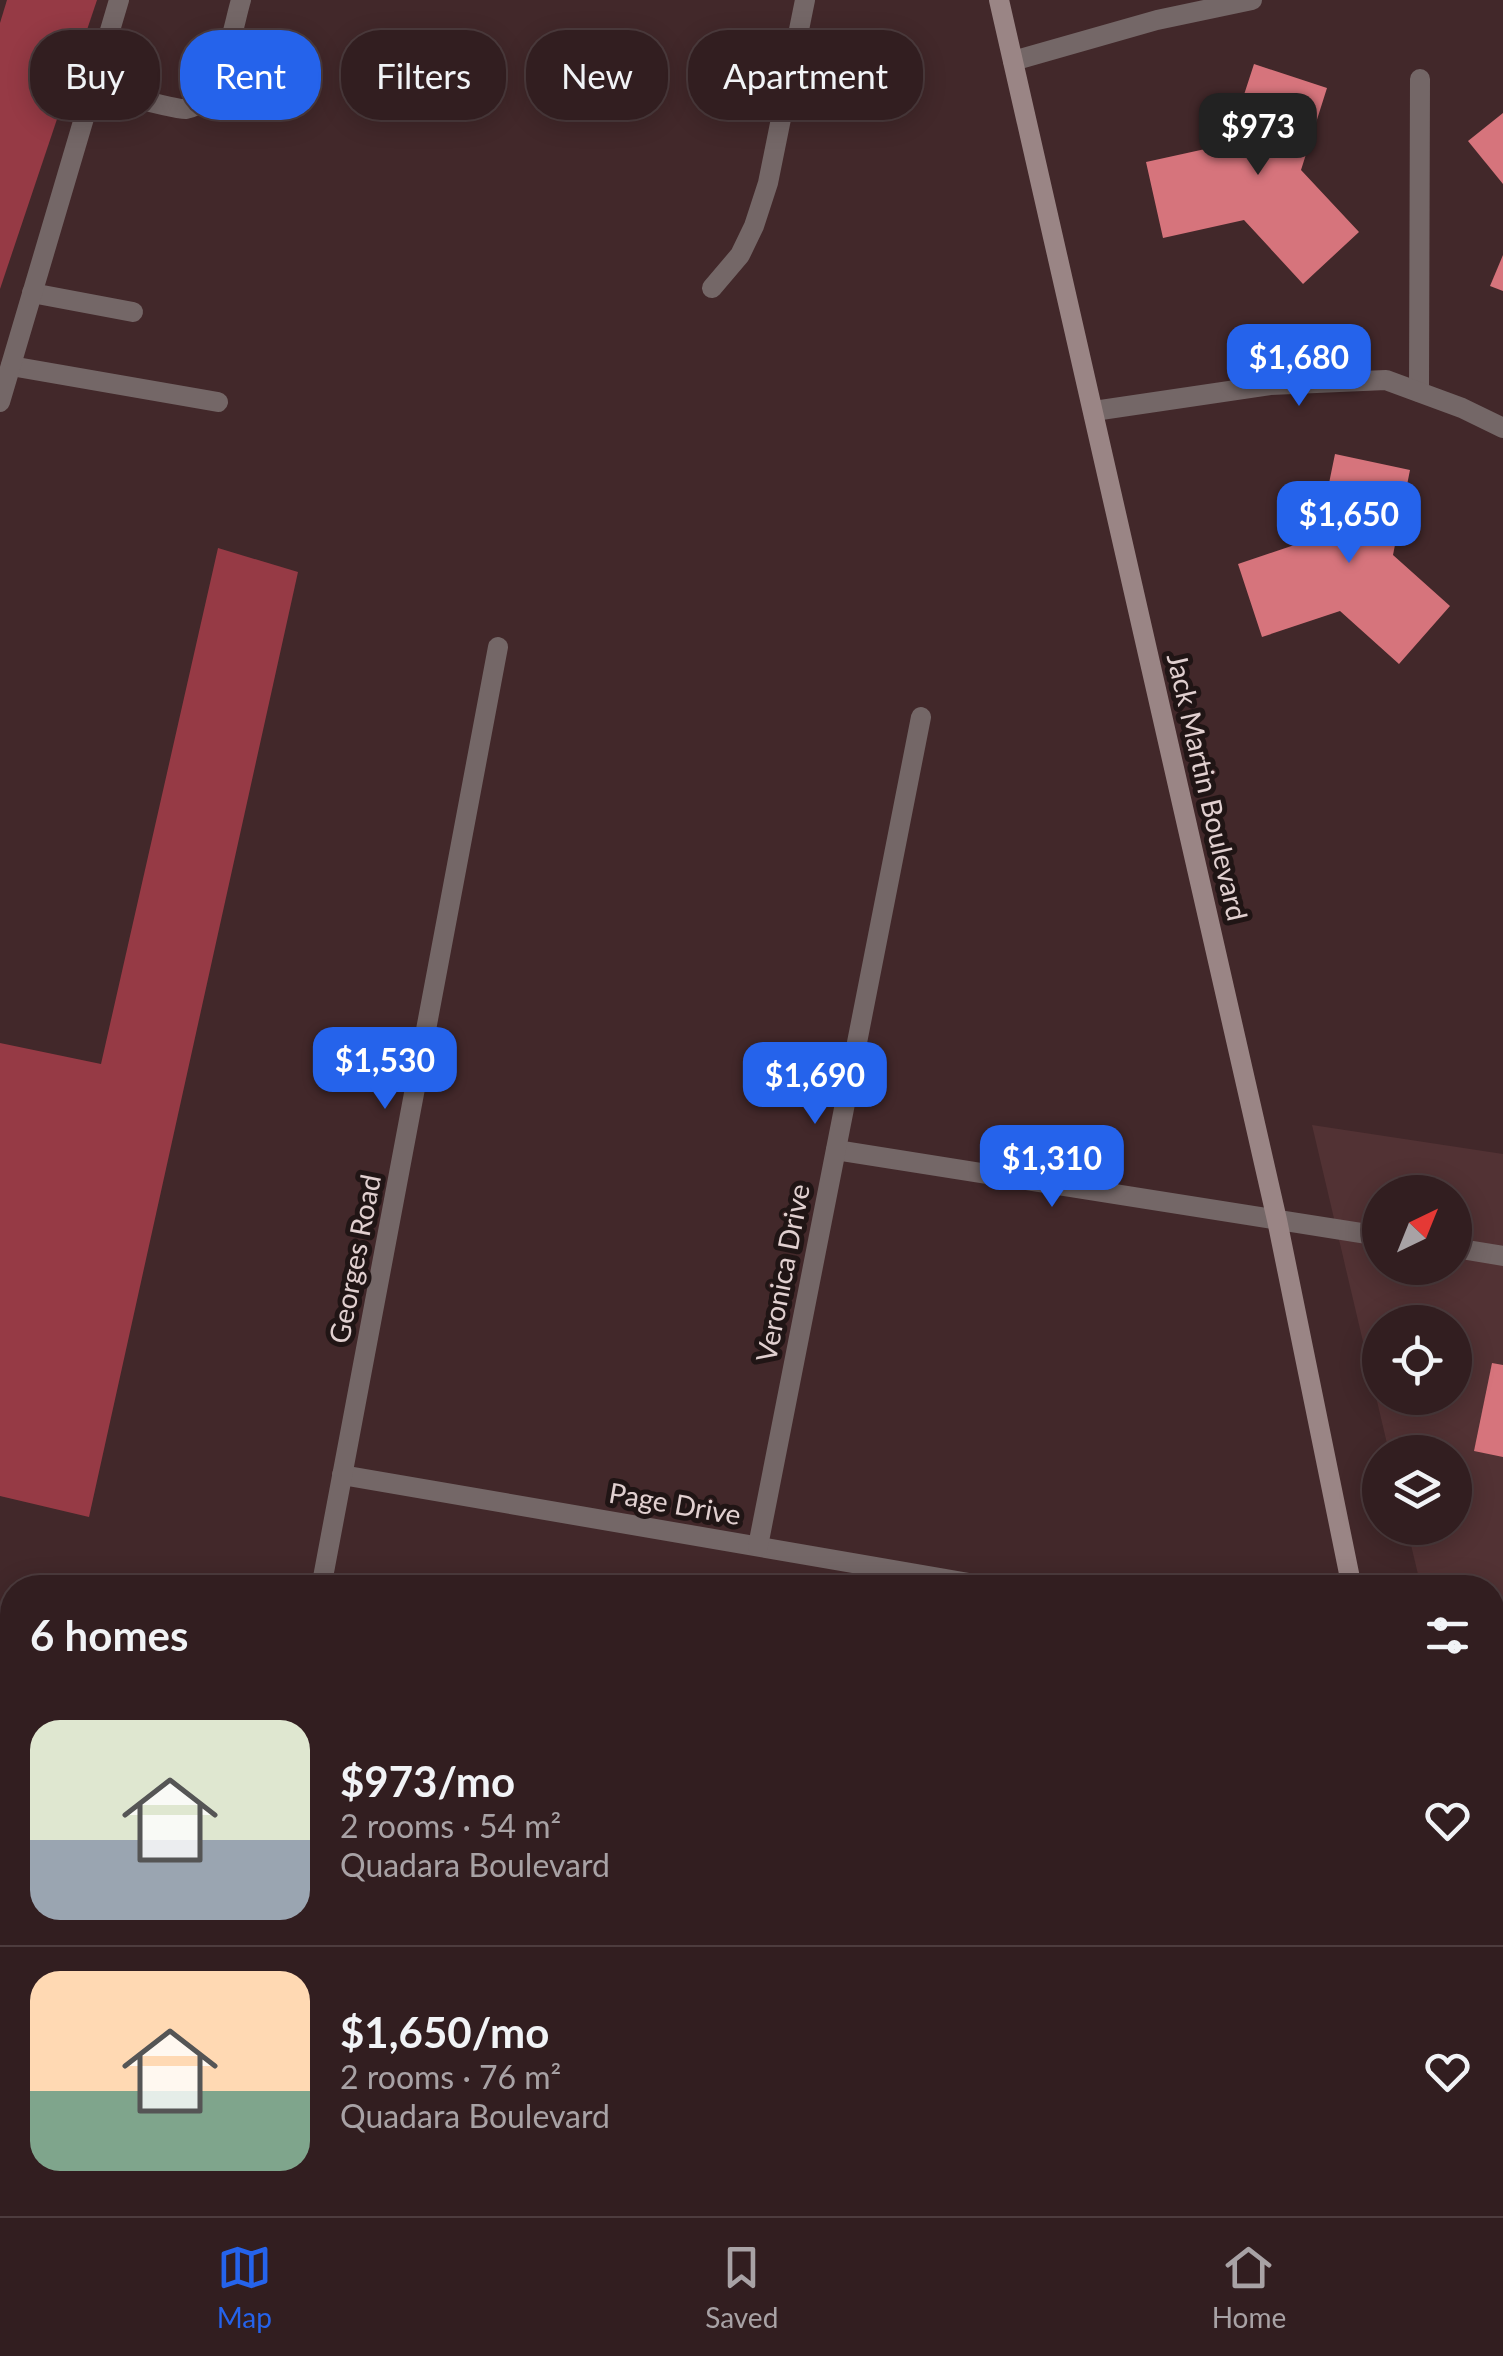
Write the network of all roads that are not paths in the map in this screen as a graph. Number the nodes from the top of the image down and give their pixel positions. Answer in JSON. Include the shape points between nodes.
{"nodes":[{"id":1,"x":119,"y":0,"type":"edge"},
{"id":2,"x":241,"y":0,"type":"edge"},
{"id":3,"x":805,"y":0,"type":"edge"},
{"id":4,"x":999,"y":0,"type":"edge"},
{"id":5,"x":1252,"y":0,"type":"edge"},
{"id":6,"x":110,"y":30,"type":"edge"},
{"id":7,"x":1013,"y":61,"type":"junction"},
{"id":8,"x":1420,"y":79,"type":"dead end"},
{"id":9,"x":160,"y":103,"type":"edge"},
{"id":10,"x":83,"y":120,"type":"edge"},
{"id":11,"x":712,"y":288,"type":"dead end"},
{"id":12,"x":32,"y":294,"type":"junction"},
{"id":13,"x":133,"y":312,"type":"dead end"},
{"id":14,"x":11,"y":366,"type":"junction"},
{"id":15,"x":1419,"y":392,"type":"junction"},
{"id":16,"x":0,"y":402,"type":"edge"},
{"id":17,"x":218,"y":402,"type":"dead end"},
{"id":18,"x":1094,"y":412,"type":"junction"},
{"id":19,"x":1503,"y":428,"type":"edge"},
{"id":20,"x":498,"y":646,"type":"dead end"},
{"id":21,"x":922,"y":717,"type":"dead end"},
{"id":22,"x":836,"y":1150,"type":"junction"},
{"id":23,"x":1277,"y":1220,"type":"junction"},
{"id":24,"x":1362,"y":1233,"type":"edge"},
{"id":25,"x":1472,"y":1251,"type":"edge"},
{"id":26,"x":1503,"y":1256,"type":"edge"},
{"id":27,"x":342,"y":1476,"type":"junction"},
{"id":28,"x":758,"y":1546,"type":"junction"},
{"id":29,"x":323,"y":1575,"type":"edge"},
{"id":30,"x":924,"y":1575,"type":"edge"},
{"id":31,"x":1349,"y":1575,"type":"edge"}],
"edges":[{"from":1,"to":6,"type":"street"},
{"from":2,"to":9,"type":"street","via":[[219,77],[204,100],[184,109]]},
{"from":3,"to":11,"type":"street","via":[[768,183],[740,255]]},
{"from":4,"to":7,"type":"street","name":"Jack Martin Boulevard"},
{"from":5,"to":7,"type":"street"},
{"from":7,"to":18,"type":"street","name":"Jack Martin Boulevard"},
{"from":8,"to":15,"type":"street"},
{"from":10,"to":12,"type":"street"},
{"from":12,"to":13,"type":"street"},
{"from":12,"to":14,"type":"street"},
{"from":14,"to":16,"type":"street"},
{"from":14,"to":17,"type":"street"},
{"from":15,"to":18,"type":"street","via":[[1386,380],[1270,385]]},
{"from":15,"to":19,"type":"street"},
{"from":18,"to":23,"type":"street","name":"Jack Martin Boulevard"},
{"from":20,"to":27,"type":"street","name":"Georges Road"},
{"from":21,"to":22,"type":"street","name":"Veronica Drive"},
{"from":22,"to":23,"type":"street"},
{"from":22,"to":28,"type":"street","name":"Veronica Drive"},
{"from":23,"to":24,"type":"street"},
{"from":23,"to":31,"type":"street","name":"Jack Martin Boulevard"},
{"from":25,"to":26,"type":"street"},
{"from":27,"to":28,"type":"street","name":"Page Drive"},
{"from":27,"to":29,"type":"street","name":"Georges Road"},
{"from":28,"to":30,"type":"street","name":"Page Drive"}]}
